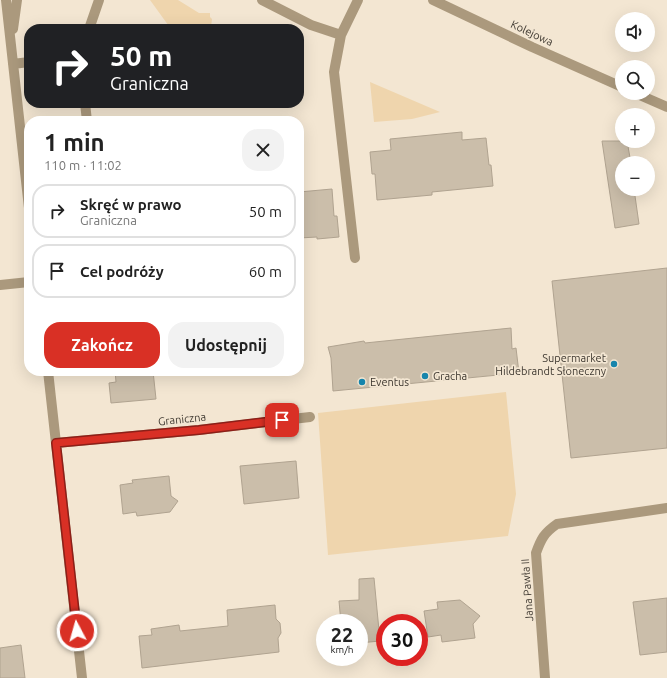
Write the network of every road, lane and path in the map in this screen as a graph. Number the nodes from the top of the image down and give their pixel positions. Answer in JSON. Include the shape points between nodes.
{"nodes":[{"id":1,"x":6,"y":0,"type":"edge"},
{"id":2,"x":17,"y":0,"type":"edge"},
{"id":3,"x":99,"y":0,"type":"edge"},
{"id":4,"x":262,"y":0,"type":"edge"},
{"id":5,"x":358,"y":0,"type":"edge"},
{"id":6,"x":433,"y":0,"type":"edge"},
{"id":7,"x":91,"y":24,"type":"edge"},
{"id":8,"x":341,"y":36,"type":"junction"},
{"id":9,"x":11,"y":47,"type":"junction"},
{"id":10,"x":24,"y":63,"type":"edge"},
{"id":11,"x":13,"y":64,"type":"junction"},
{"id":12,"x":615,"y":84,"type":"edge"},
{"id":13,"x":651,"y":100,"type":"edge"},
{"id":14,"x":667,"y":107,"type":"edge"},
{"id":15,"x":24,"y":163,"type":"edge"},
{"id":16,"x":355,"y":258,"type":"dead end"},
{"id":17,"x":24,"y":283,"type":"edge"},
{"id":18,"x":0,"y":285,"type":"edge"},
{"id":19,"x":49,"y":376,"type":"edge"},
{"id":20,"x":310,"y":417,"type":"dead end"},
{"id":21,"x":56,"y":443,"type":"junction"},
{"id":22,"x":667,"y":508,"type":"edge"},
{"id":23,"x":82,"y":678,"type":"edge"},
{"id":24,"x":545,"y":678,"type":"edge"}],
"edges":[{"from":1,"to":9,"type":"street"},
{"from":2,"to":9,"type":"street"},
{"from":3,"to":7,"type":"street"},
{"from":4,"to":8,"type":"street","via":[[311,25]]},
{"from":5,"to":8,"type":"street"},
{"from":6,"to":12,"type":"street","name":"Kolejowa"},
{"from":8,"to":16,"type":"street","via":[[334,72]]},
{"from":9,"to":11,"type":"street"},
{"from":10,"to":11,"type":"street"},
{"from":11,"to":15,"type":"street"},
{"from":13,"to":14,"type":"street"},
{"from":17,"to":18,"type":"street"},
{"from":19,"to":21,"type":"street"},
{"from":20,"to":21,"type":"street","name":"Graniczna"},
{"from":21,"to":23,"type":"street"},
{"from":22,"to":24,"type":"street","name":"Jana Pawła II","via":[[557,524],[541,539],[536,554]]}]}
